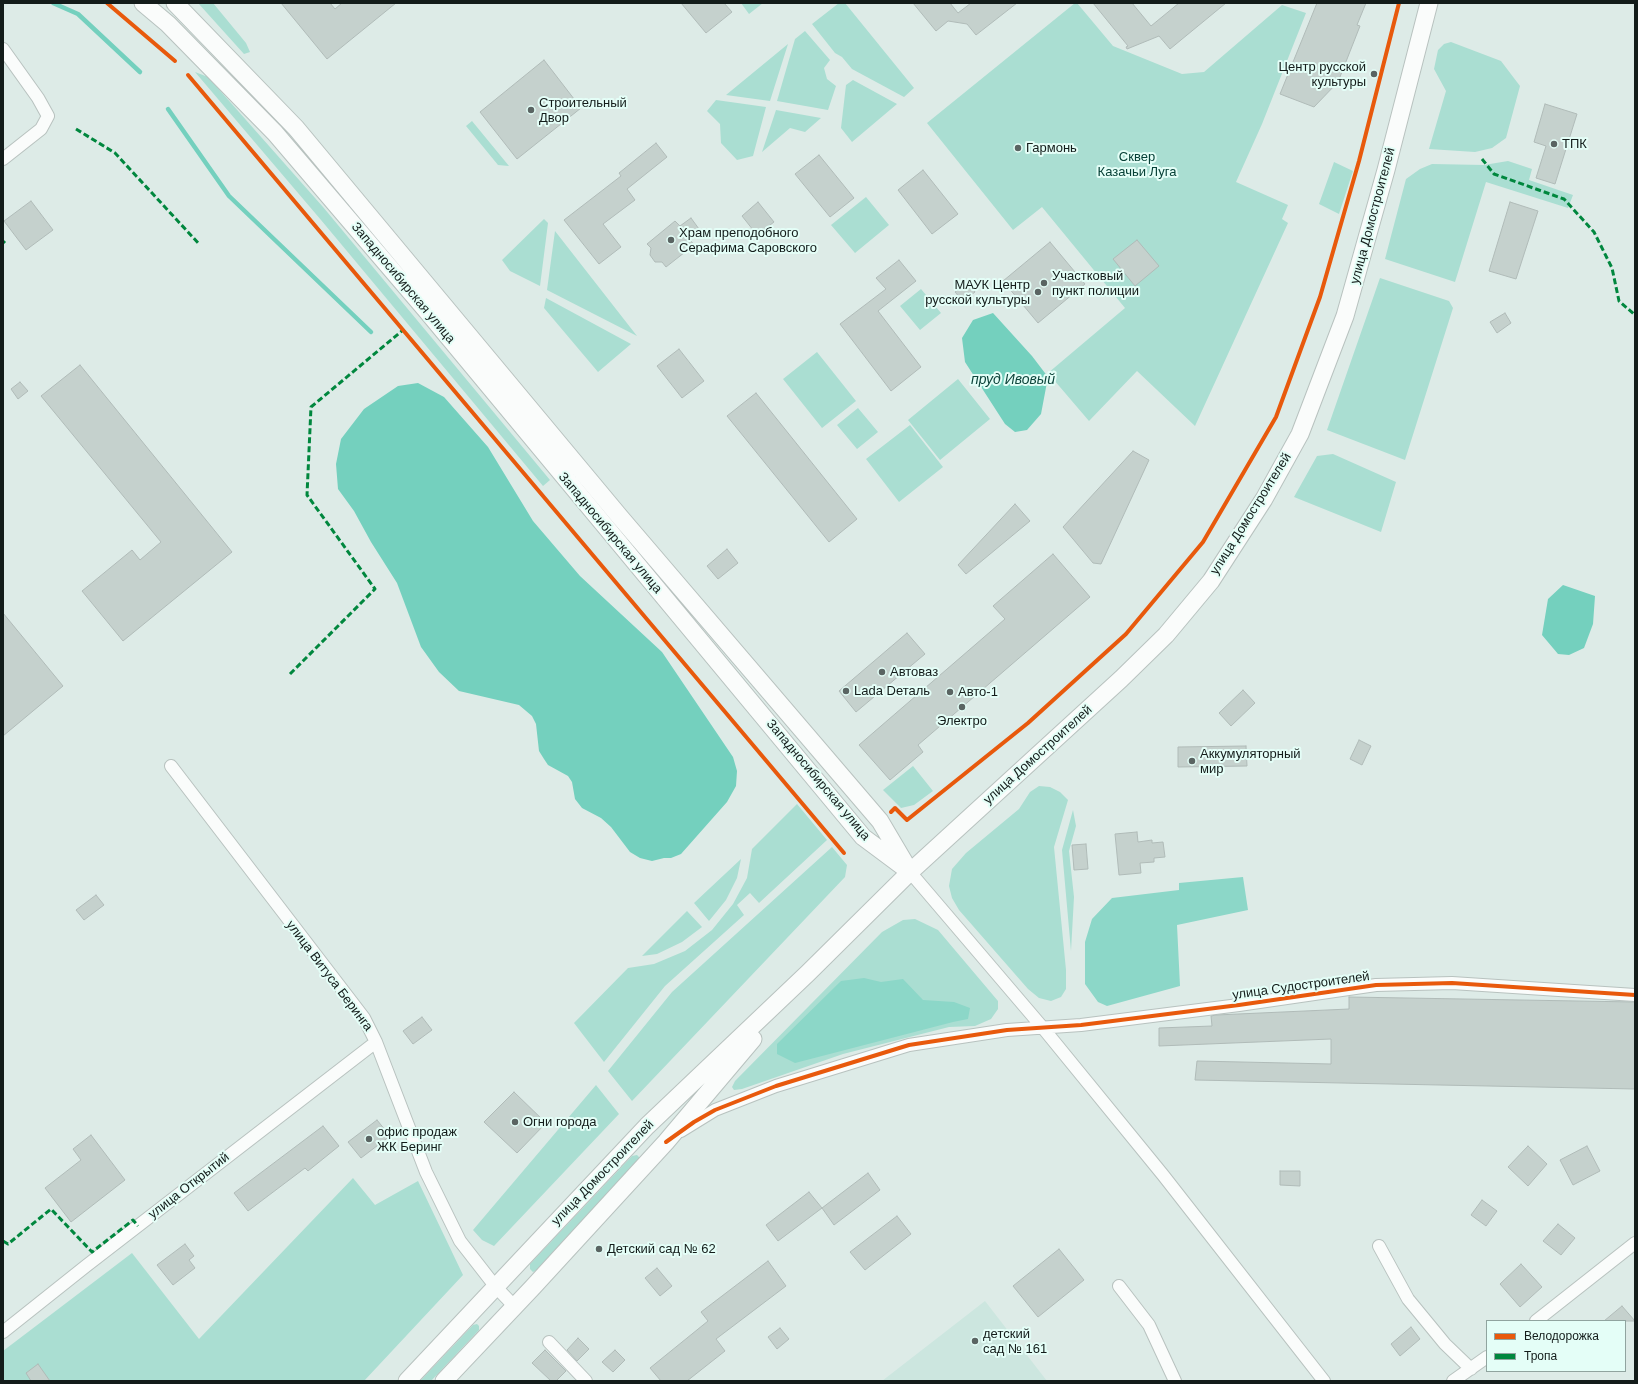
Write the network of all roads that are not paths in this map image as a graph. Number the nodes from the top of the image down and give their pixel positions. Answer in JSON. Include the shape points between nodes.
{"nodes":[{"id":1,"x":143,"y":3,"type":"edge"},
{"id":2,"x":175,"y":3,"type":"edge"},
{"id":3,"x":1429,"y":3,"type":"edge"},
{"id":4,"x":3,"y":49,"type":"edge"},
{"id":5,"x":3,"y":159,"type":"edge"},
{"id":6,"x":171,"y":766,"type":"dead end"},
{"id":7,"x":910,"y":872,"type":"junction"},
{"id":8,"x":808,"y":973,"type":"junction"},
{"id":9,"x":1635,"y":995,"type":"edge"},
{"id":10,"x":1043,"y":1028,"type":"junction"},
{"id":11,"x":376,"y":1042,"type":"junction"},
{"id":12,"x":666,"y":1142,"type":"junction"},
{"id":13,"x":1635,"y":1243,"type":"edge"},
{"id":14,"x":1379,"y":1246,"type":"dead end"},
{"id":15,"x":495,"y":1286,"type":"junction"},
{"id":16,"x":1119,"y":1286,"type":"dead end"},
{"id":17,"x":515,"y":1307,"type":"junction"},
{"id":18,"x":1537,"y":1320,"type":"edge"},
{"id":19,"x":3,"y":1332,"type":"edge"},
{"id":20,"x":549,"y":1342,"type":"dead end"},
{"id":21,"x":1486,"y":1358,"type":"edge"},
{"id":22,"x":1471,"y":1369,"type":"junction"},
{"id":23,"x":407,"y":1381,"type":"edge"},
{"id":24,"x":444,"y":1381,"type":"edge"},
{"id":25,"x":586,"y":1381,"type":"edge"},
{"id":26,"x":1174,"y":1381,"type":"edge"},
{"id":27,"x":1324,"y":1381,"type":"edge"},
{"id":28,"x":1453,"y":1381,"type":"edge"}],
"edges":[{"from":1,"to":7,"type":"main road","name":"Западносибирская улица","via":[[168,24],[275,133],[426,310],[862,837]]},
{"from":2,"to":7,"type":"main road","name":"Западносибирская улица","via":[[296,128],[635,534],[880,821]]},
{"from":3,"to":7,"type":"main road","name":"улица Домостроителей","via":[[1345,316],[1300,434],[1264,499],[1210,581],[1166,635],[1116,685]]},
{"from":4,"to":5,"type":"street","via":[[48,116],[41,129]]},
{"from":6,"to":11,"type":"street","name":"улица Витуса Беринга","via":[[364,1018]]},
{"from":7,"to":8,"type":"main road","name":"улица Домостроителей"},
{"from":7,"to":10,"type":"street"},
{"from":8,"to":12,"type":"main road","name":"улица Домостроителей"},
{"from":8,"to":15,"type":"main road","name":"улица Домостроителей","via":[[647,1126]]},
{"from":9,"to":10,"type":"street","name":"улица Судостроителей","via":[[1452,983],[1376,985],[1077,1026]]},
{"from":10,"to":12,"type":"street","name":"улица Судостроителей","via":[[1007,1030],[909,1045],[776,1086],[716,1110]]},
{"from":10,"to":27,"type":"street","via":[[1163,1175]]},
{"from":11,"to":15,"type":"street","name":"улица Витуса Беринга","via":[[426,1172],[460,1241]]},
{"from":11,"to":19,"type":"street","name":"улица Открытий"},
{"from":12,"to":17,"type":"main road","name":"улица Домостроителей"},
{"from":13,"to":18,"type":"street"},
{"from":14,"to":22,"type":"street","via":[[1408,1299],[1445,1344]]},
{"from":15,"to":17,"type":"street","name":"улица Витуса Беринга"},
{"from":15,"to":23,"type":"main road","name":"улица Домостроителей"},
{"from":16,"to":26,"type":"street","via":[[1149,1325]]},
{"from":17,"to":24,"type":"main road","name":"улица Домостроителей"},
{"from":20,"to":25,"type":"street"},
{"from":21,"to":22,"type":"street"},
{"from":22,"to":28,"type":"street"}]}
